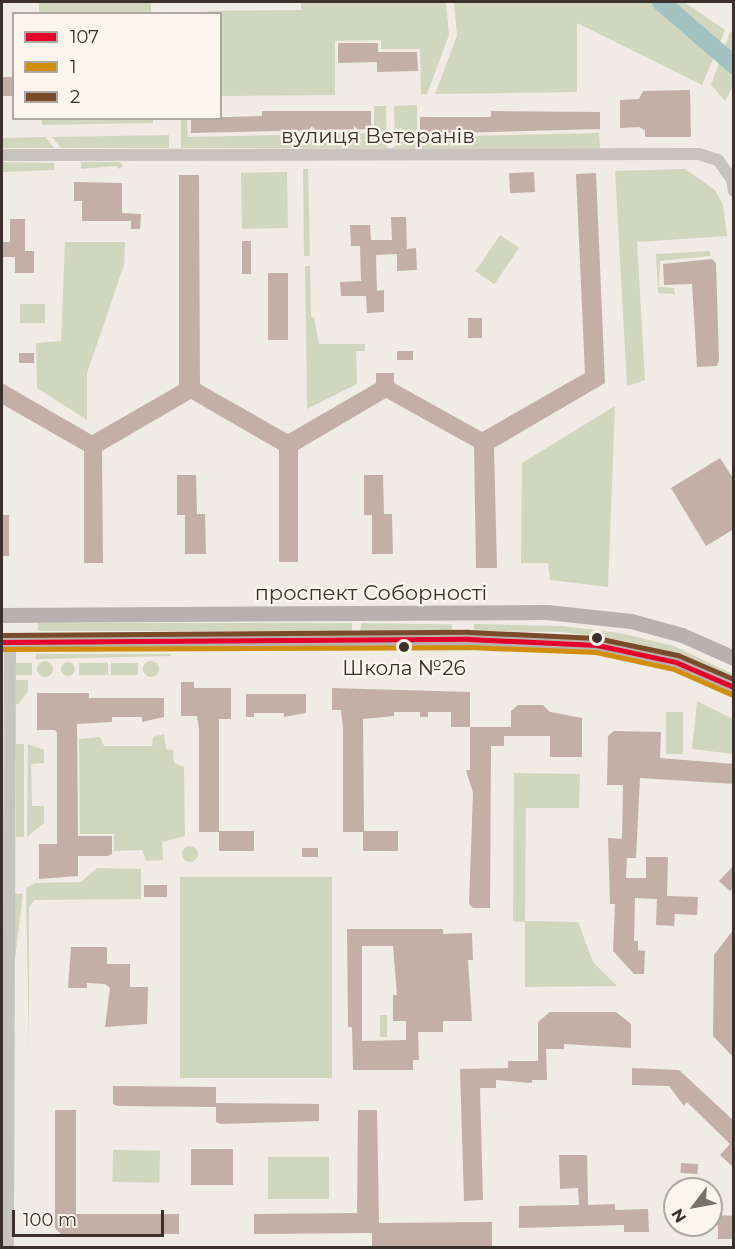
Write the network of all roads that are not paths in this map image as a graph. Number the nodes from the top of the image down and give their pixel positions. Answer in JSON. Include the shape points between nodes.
{"nodes":[{"id":1,"x":2,"y":155,"type":"edge"},
{"id":2,"x":734,"y":191,"type":"edge"},
{"id":3,"x":470,"y":614,"type":"junction"},
{"id":4,"x":6,"y":615,"type":"edge"},
{"id":5,"x":469,"y":639,"type":"junction"},
{"id":6,"x":6,"y":642,"type":"edge"},
{"id":7,"x":734,"y":658,"type":"edge"},
{"id":8,"x":734,"y":687,"type":"edge"},
{"id":9,"x":8,"y":1245,"type":"edge"}],
"edges":[{"from":1,"to":2,"type":"street","name":"вулиця Ветеранів","via":[[699,154],[718,160],[732,179]]},
{"from":3,"to":4,"type":"main road","name":"проспект Соборності"},
{"from":3,"to":5,"type":"main road"},
{"from":3,"to":7,"type":"main road","name":"проспект Соборності","via":[[547,612],[631,621],[682,634]]},
{"from":4,"to":6,"type":"main road"},
{"from":5,"to":6,"type":"main road"},
{"from":5,"to":8,"type":"main road","via":[[626,648],[676,662]]},
{"from":6,"to":9,"type":"street"}]}
